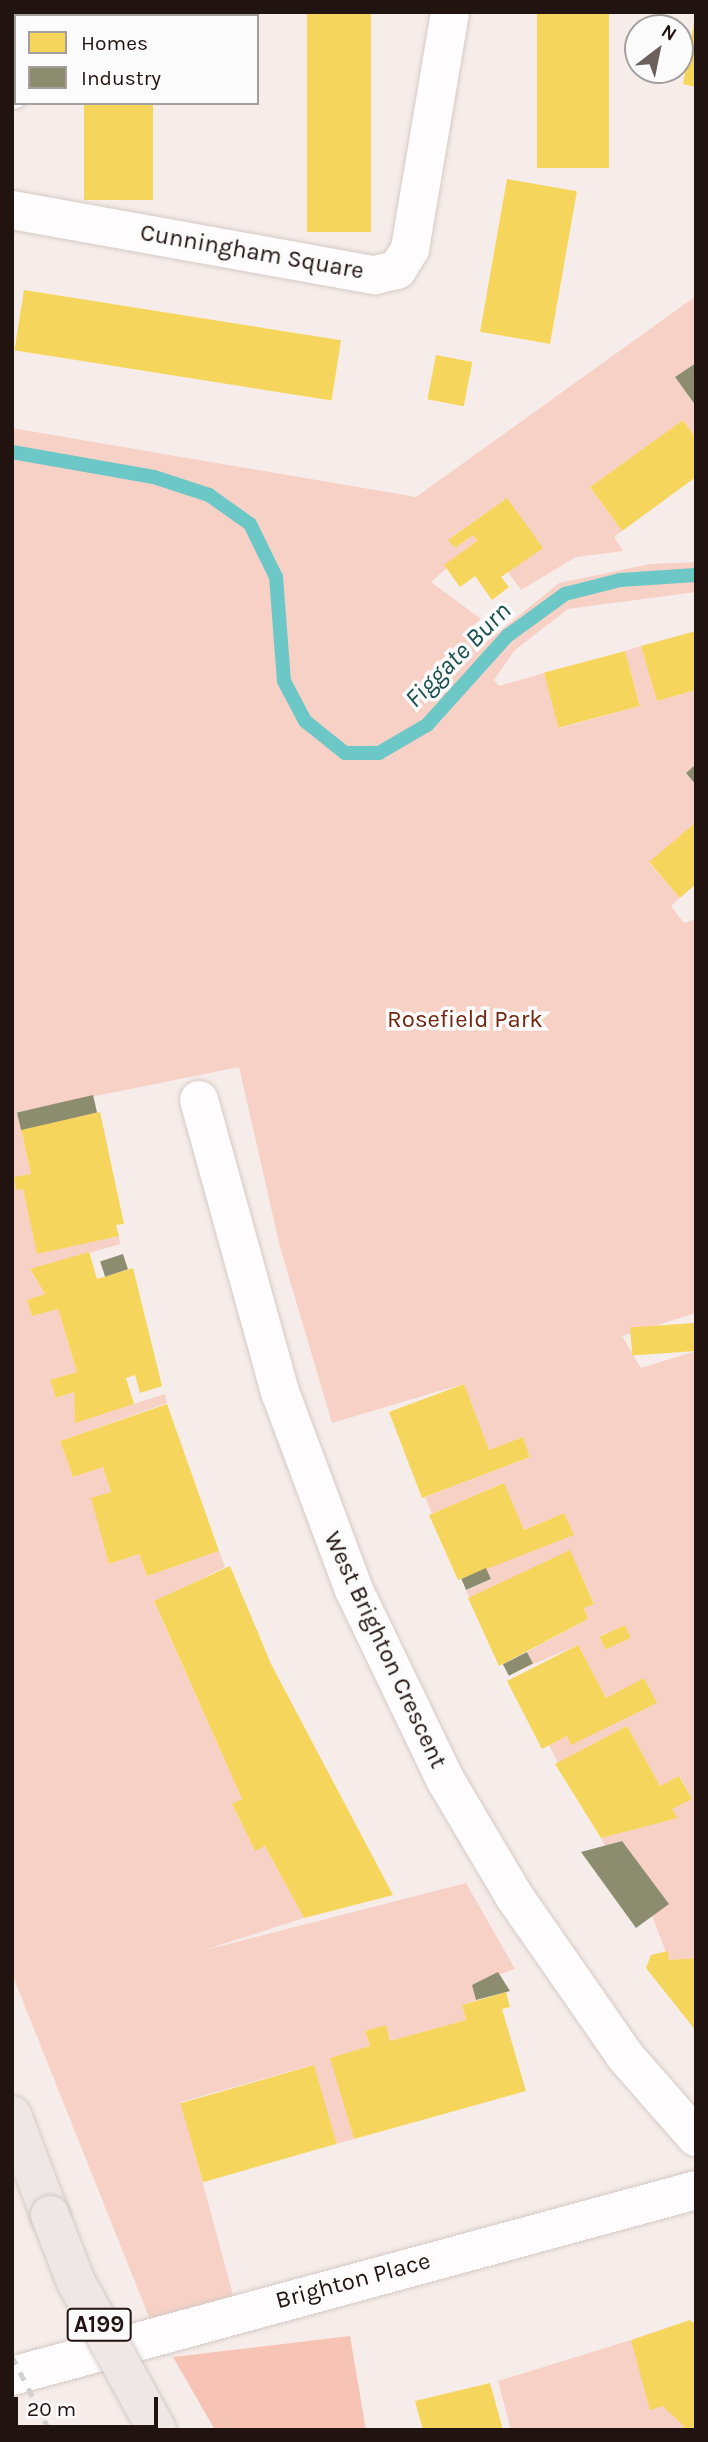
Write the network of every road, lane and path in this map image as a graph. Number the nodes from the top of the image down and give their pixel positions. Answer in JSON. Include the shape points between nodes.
{"nodes":[{"id":1,"x":450,"y":12,"type":"edge"},
{"id":2,"x":12,"y":210,"type":"edge"},
{"id":3,"x":199,"y":1101,"type":"dead end"},
{"id":4,"x":12,"y":2115,"type":"edge"},
{"id":5,"x":696,"y":2137,"type":"edge"},
{"id":6,"x":696,"y":2190,"type":"edge"},
{"id":7,"x":12,"y":2376,"type":"edge"},
{"id":8,"x":157,"y":2430,"type":"edge"}],
"edges":[{"from":1,"to":2,"type":"street","name":"Cunningham Square","via":[[410,249],[397,270],[374,275]]},
{"from":3,"to":5,"type":"street","name":"West Brighton Crescent","via":[[280,1392],[359,1602],[446,1781],[514,1896],[625,2056]]},
{"from":4,"to":8,"type":"main road","number":"A199","bridge":true,"via":[[76,2282]]},
{"from":6,"to":7,"type":"street","name":"Brighton Place"}]}
